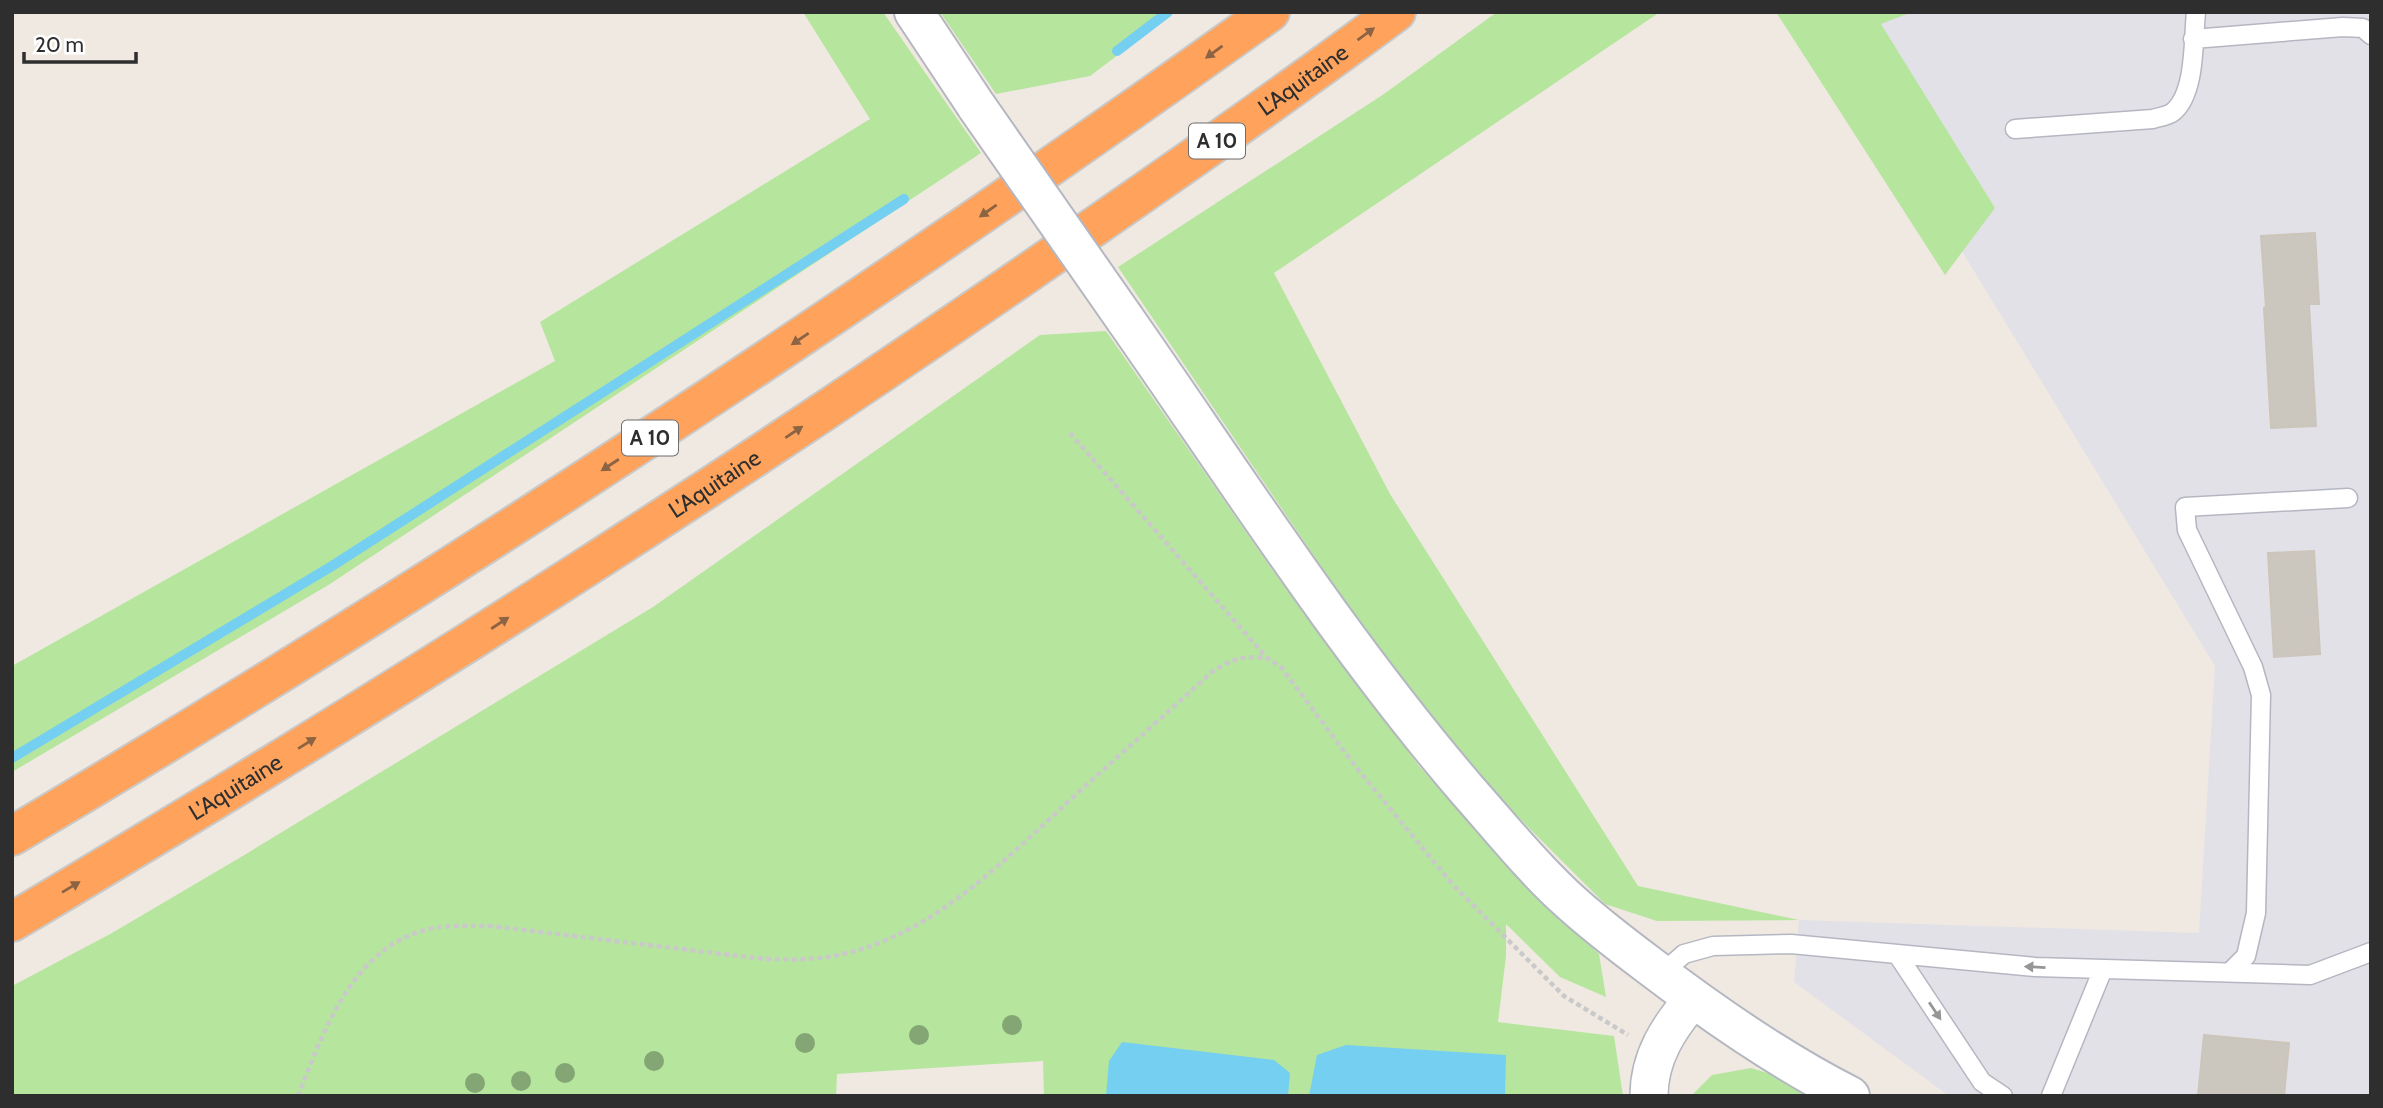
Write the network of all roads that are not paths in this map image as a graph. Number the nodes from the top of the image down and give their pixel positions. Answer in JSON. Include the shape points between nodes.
{"nodes":[{"id":1,"x":914,"y":12,"type":"edge"},
{"id":2,"x":1270,"y":12,"type":"edge"},
{"id":3,"x":1396,"y":12,"type":"edge"},
{"id":4,"x":2196,"y":12,"type":"edge"},
{"id":5,"x":2371,"y":34,"type":"edge"},
{"id":6,"x":2193,"y":38,"type":"junction"},
{"id":7,"x":2015,"y":129,"type":"dead end"},
{"id":8,"x":2348,"y":498,"type":"dead end"},
{"id":9,"x":12,"y":835,"type":"edge"},
{"id":10,"x":12,"y":922,"type":"edge"},
{"id":11,"x":2371,"y":952,"type":"edge"},
{"id":12,"x":1897,"y":954,"type":"junction"},
{"id":13,"x":2103,"y":969,"type":"junction"},
{"id":14,"x":2231,"y":971,"type":"junction"},
{"id":15,"x":1661,"y":974,"type":"junction"},
{"id":16,"x":1693,"y":999,"type":"junction"},
{"id":17,"x":1649,"y":1096,"type":"edge"},
{"id":18,"x":1850,"y":1096,"type":"edge"},
{"id":19,"x":2003,"y":1096,"type":"edge"},
{"id":20,"x":2051,"y":1096,"type":"edge"}],
"edges":[{"from":1,"to":15,"type":"street","bridge":true,"via":[[1348,639],[1420,734],[1565,898]]},
{"from":2,"to":9,"type":"highway","number":"A 10","one_way":true,"via":[[857,301],[620,458],[367,620]]},
{"from":10,"to":3,"type":"highway","name":"L'Aquitaine","number":"A 10","one_way":true,"via":[[418,675],[661,520],[899,362]]},
{"from":4,"to":6,"type":"lane"},
{"from":5,"to":6,"type":"lane","via":[[2363,28],[2343,27]]},
{"from":6,"to":7,"type":"lane","via":[[2186,95],[2172,113],[2153,120]]},
{"from":8,"to":14,"type":"lane","via":[[2185,507],[2187,530],[2253,667],[2261,695],[2256,913],[2246,956]]},
{"from":11,"to":14,"type":"lane","via":[[2310,975]]},
{"from":13,"to":12,"type":"lane","one_way":true},
{"from":12,"to":15,"type":"lane","via":[[1791,944],[1713,946],[1684,954]]},
{"from":12,"to":19,"type":"lane","one_way":true,"via":[[1982,1082]]},
{"from":13,"to":14,"type":"lane"},
{"from":13,"to":20,"type":"lane"},
{"from":15,"to":16,"type":"street"},
{"from":16,"to":17,"type":"street","via":[[1657,1052]]},
{"from":16,"to":18,"type":"street","via":[[1778,1056]]}]}
